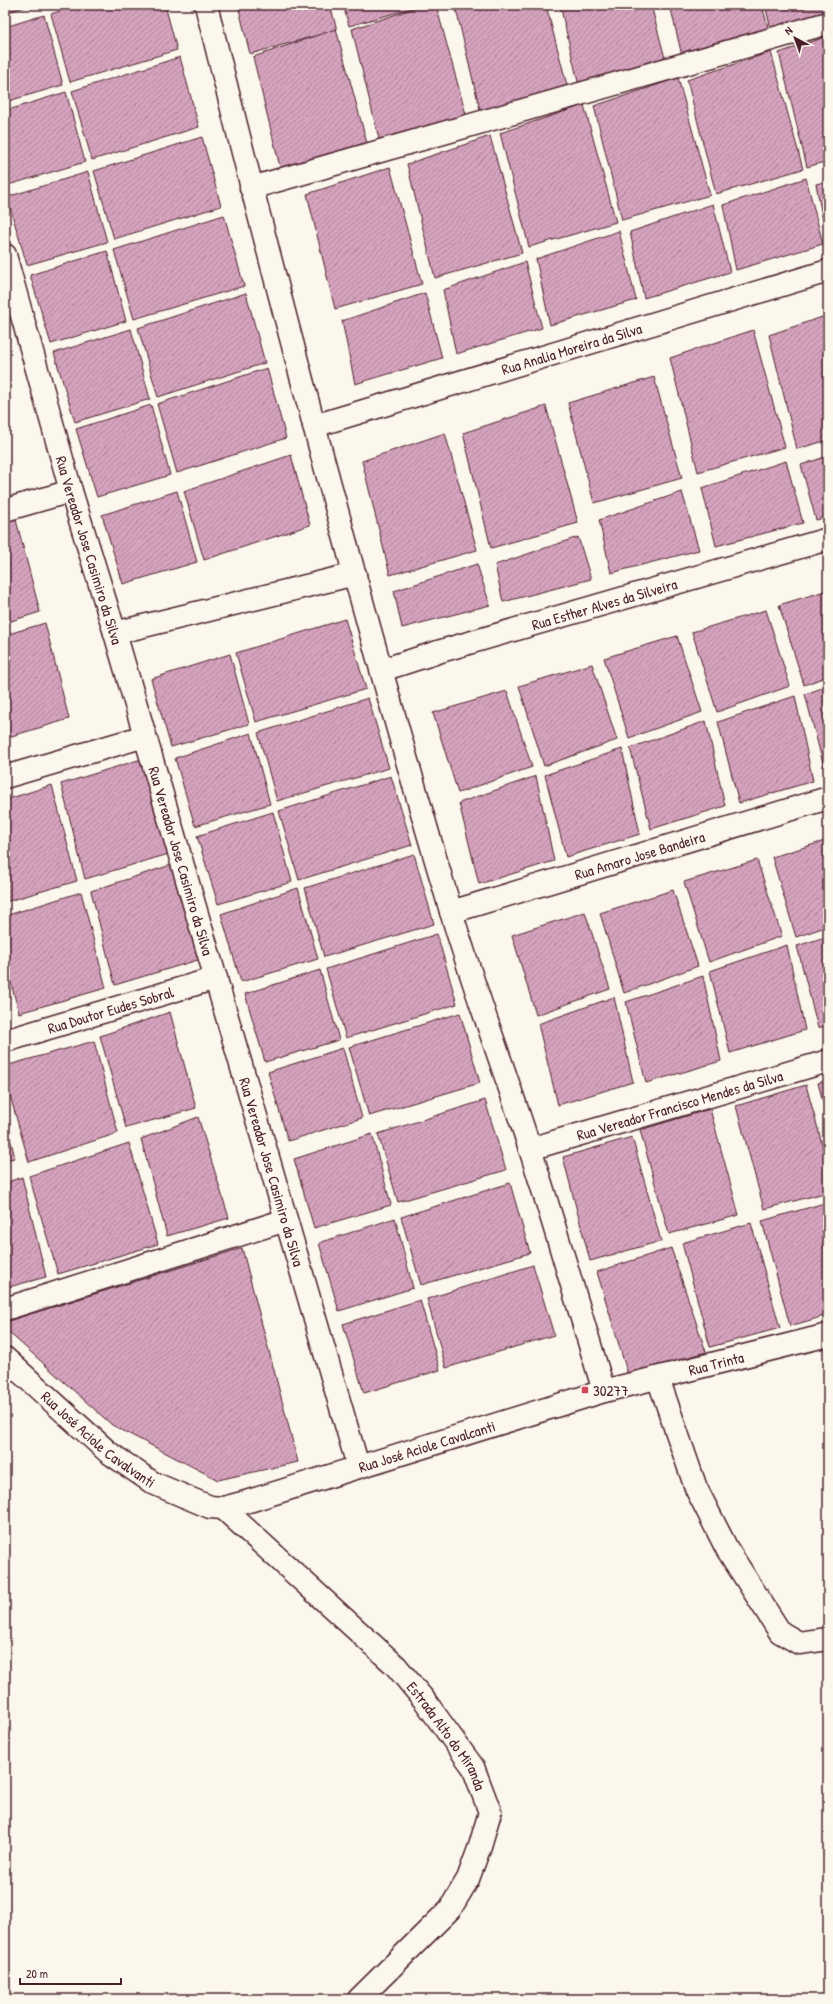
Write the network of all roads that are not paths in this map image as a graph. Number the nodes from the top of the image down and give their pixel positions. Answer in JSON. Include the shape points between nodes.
{"nodes":[{"id":1,"x":206,"y":5,"type":"edge"},
{"id":2,"x":828,"y":23,"type":"edge"},
{"id":3,"x":251,"y":188,"type":"junction"},
{"id":4,"x":5,"y":255,"type":"edge"},
{"id":5,"x":828,"y":271,"type":"edge"},
{"id":6,"x":314,"y":426,"type":"junction"},
{"id":7,"x":72,"y":491,"type":"junction"},
{"id":8,"x":5,"y":510,"type":"edge"},
{"id":9,"x":828,"y":539,"type":"edge"},
{"id":10,"x":355,"y":574,"type":"junction"},
{"id":11,"x":115,"y":633,"type":"junction"},
{"id":12,"x":382,"y":670,"type":"junction"},
{"id":13,"x":145,"y":736,"type":"junction"},
{"id":14,"x":5,"y":777,"type":"edge"},
{"id":15,"x":828,"y":798,"type":"edge"},
{"id":16,"x":451,"y":912,"type":"junction"},
{"id":17,"x":216,"y":978,"type":"junction"},
{"id":18,"x":5,"y":1041,"type":"edge"},
{"id":19,"x":828,"y":1061,"type":"edge"},
{"id":20,"x":530,"y":1149,"type":"junction"},
{"id":21,"x":286,"y":1220,"type":"junction"},
{"id":22,"x":5,"y":1309,"type":"edge"},
{"id":23,"x":828,"y":1336,"type":"edge"},
{"id":24,"x":5,"y":1358,"type":"edge"},
{"id":25,"x":658,"y":1378,"type":"junction"},
{"id":26,"x":604,"y":1391,"type":"junction"},
{"id":27,"x":358,"y":1466,"type":"junction"},
{"id":28,"x":213,"y":1506,"type":"junction"},
{"id":29,"x":828,"y":1639,"type":"edge"},
{"id":30,"x":360,"y":1999,"type":"edge"}],
"edges":[{"from":1,"to":3,"type":"street"},
{"from":2,"to":3,"type":"street"},
{"from":3,"to":6,"type":"street"},
{"from":4,"to":7,"type":"street","name":"Rua Vereador Jose Casimiro da Silva"},
{"from":5,"to":6,"type":"street","name":"Rua Analia Moreira da Silva"},
{"from":6,"to":10,"type":"street"},
{"from":7,"to":8,"type":"street"},
{"from":7,"to":11,"type":"street","name":"Rua Vereador Jose Casimiro da Silva"},
{"from":9,"to":12,"type":"street","name":"Rua Esther Alves da Silveira","via":[[441,650]]},
{"from":10,"to":11,"type":"street"},
{"from":10,"to":12,"type":"street"},
{"from":11,"to":13,"type":"street","name":"Rua Vereador Jose Casimiro da Silva"},
{"from":12,"to":16,"type":"street"},
{"from":13,"to":14,"type":"street"},
{"from":13,"to":17,"type":"street","name":"Rua Vereador Jose Casimiro da Silva"},
{"from":15,"to":16,"type":"street","name":"Rua Amaro Jose Bandeira"},
{"from":16,"to":20,"type":"street"},
{"from":17,"to":18,"type":"street","name":"Rua Doutor Eudes Sobral"},
{"from":17,"to":21,"type":"street","name":"Rua Vereador Jose Casimiro da Silva"},
{"from":19,"to":20,"type":"street","name":"Rua Vereador Francisco Mendes da Silva"},
{"from":20,"to":26,"type":"street"},
{"from":21,"to":22,"type":"street"},
{"from":21,"to":27,"type":"street","name":"Rua Vereador Jose Casimiro da Silva"},
{"from":23,"to":25,"type":"street","name":"Rua Trinta"},
{"from":24,"to":28,"type":"street","name":"Rua José Aciole Cavalvanti","via":[[108,1452],[153,1483]]},
{"from":25,"to":26,"type":"street","name":"Rua Trinta"},
{"from":25,"to":29,"type":"street","via":[[696,1488],[728,1549],[780,1632],[799,1643]]},
{"from":26,"to":27,"type":"street","name":"Rua José Aciole Cavalcanti"},
{"from":27,"to":28,"type":"street","name":"Rua José Aciole Cavalcanti","via":[[249,1501]]},
{"from":28,"to":30,"type":"street","name":"Estrada Alto do Miranda","via":[[396,1666],[473,1767],[490,1812],[468,1879],[450,1909]]}]}
